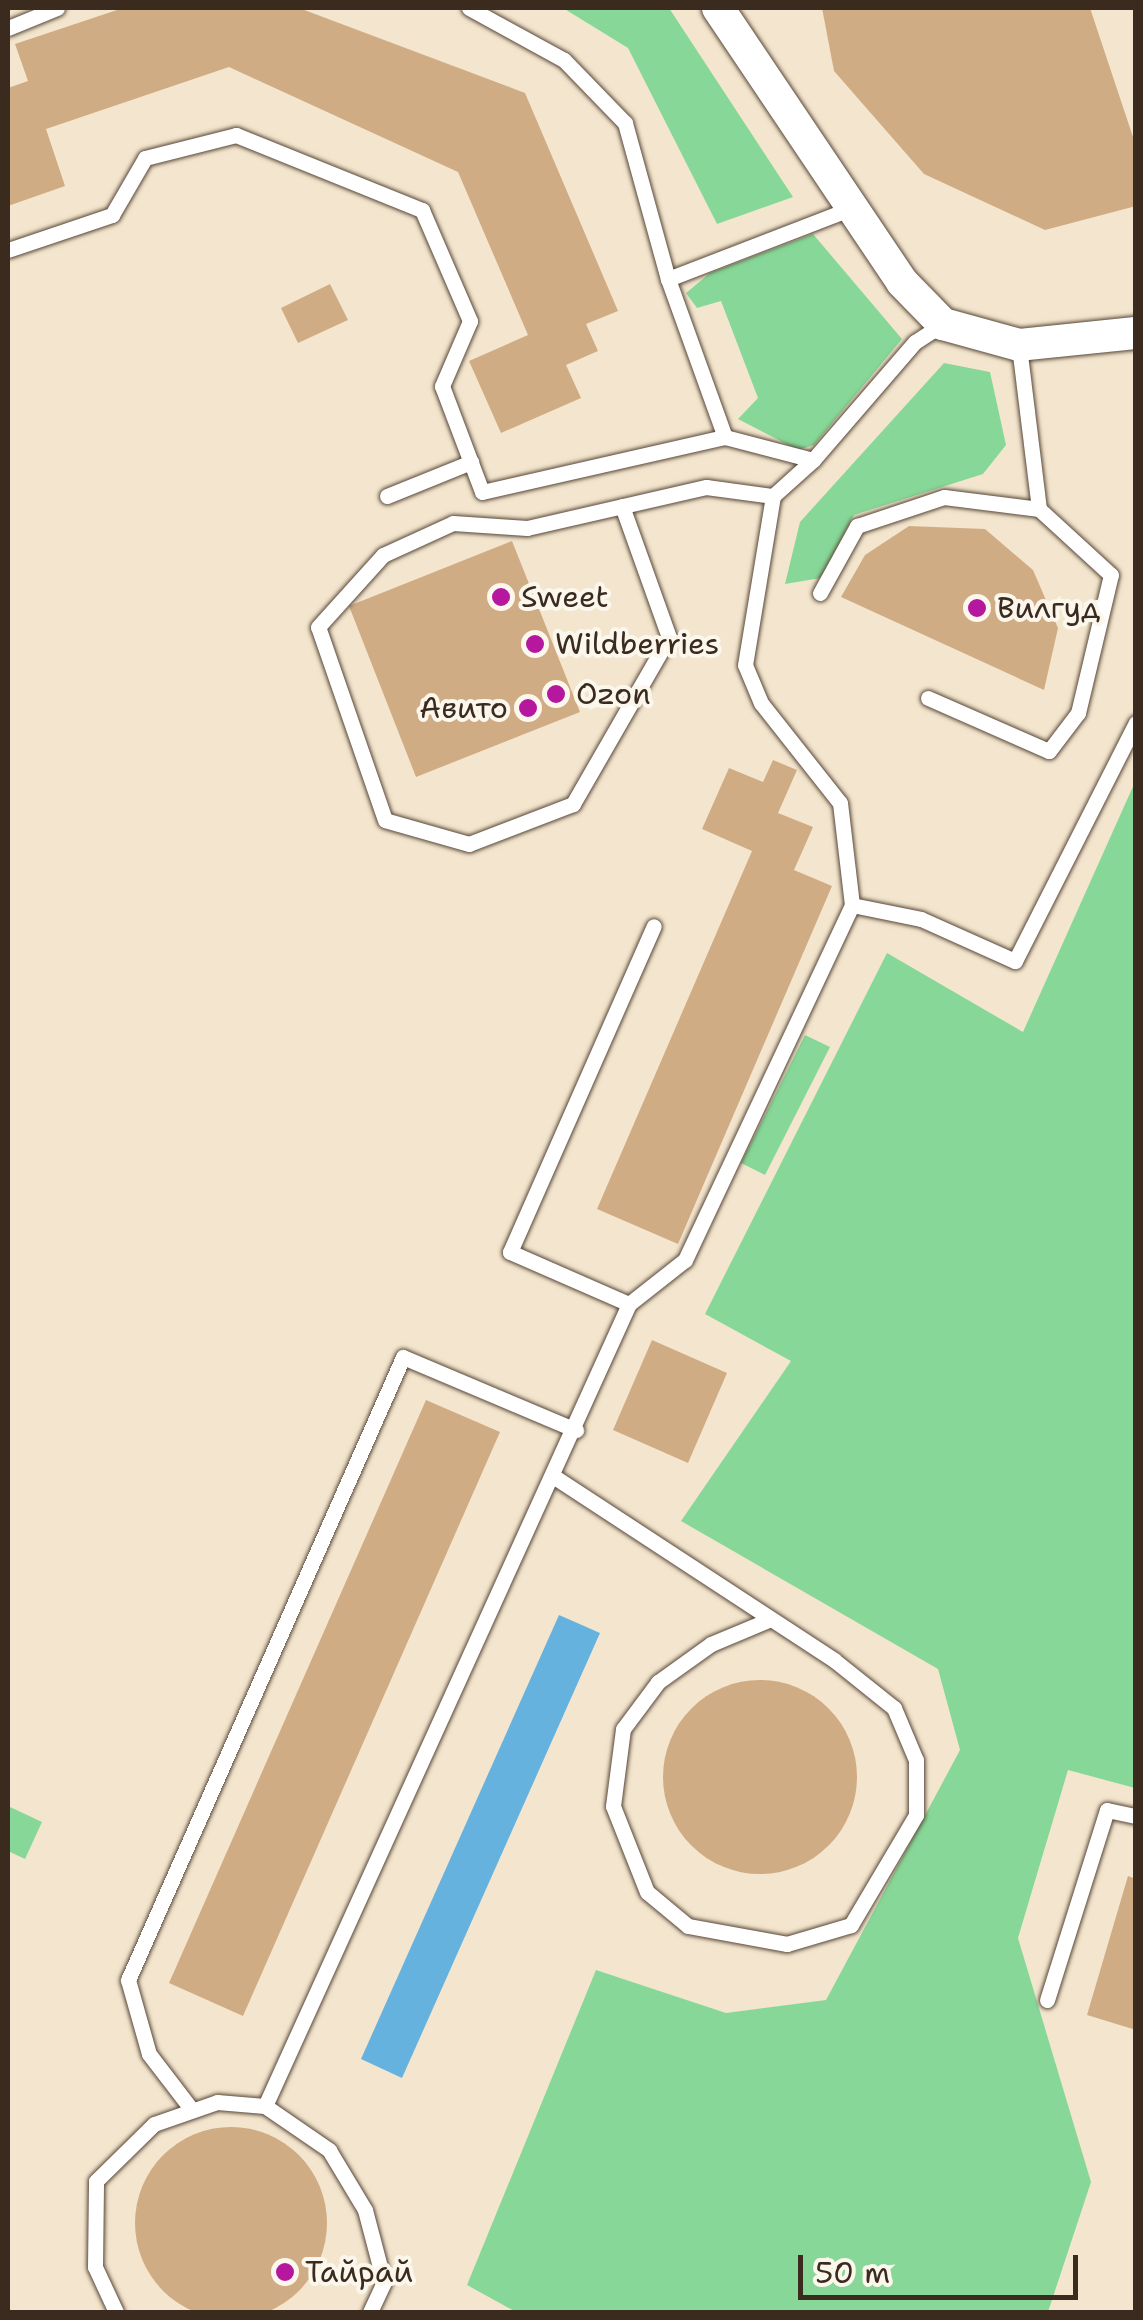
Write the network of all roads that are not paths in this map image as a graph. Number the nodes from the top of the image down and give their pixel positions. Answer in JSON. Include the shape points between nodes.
{"nodes":[{"id":1,"x":57,"y":8,"type":"edge"},
{"id":2,"x":469,"y":8,"type":"edge"},
{"id":3,"x":718,"y":8,"type":"edge"},
{"id":4,"x":8,"y":28,"type":"edge"},
{"id":5,"x":855,"y":207,"type":"junction"},
{"id":6,"x":8,"y":250,"type":"edge"},
{"id":7,"x":668,"y":279,"type":"junction"},
{"id":8,"x":942,"y":324,"type":"junction"},
{"id":9,"x":1136,"y":333,"type":"edge"},
{"id":10,"x":1018,"y":344,"type":"junction"},
{"id":11,"x":725,"y":437,"type":"junction"},
{"id":12,"x":813,"y":460,"type":"junction"},
{"id":13,"x":471,"y":462,"type":"junction"},
{"id":14,"x":388,"y":496,"type":"dead end"},
{"id":15,"x":773,"y":496,"type":"junction"},
{"id":16,"x":622,"y":506,"type":"junction"},
{"id":17,"x":1039,"y":509,"type":"junction"},
{"id":18,"x":820,"y":593,"type":"dead end"},
{"id":19,"x":928,"y":698,"type":"dead end"},
{"id":20,"x":1136,"y":723,"type":"edge"},
{"id":21,"x":852,"y":905,"type":"junction"},
{"id":22,"x":654,"y":926,"type":"dead end"},
{"id":23,"x":630,"y":1304,"type":"junction"},
{"id":24,"x":576,"y":1430,"type":"junction"},
{"id":25,"x":556,"y":1478,"type":"junction"},
{"id":26,"x":766,"y":1621,"type":"junction"},
{"id":27,"x":1136,"y":1816,"type":"edge"},
{"id":28,"x":1047,"y":2000,"type":"dead end"},
{"id":29,"x":266,"y":2106,"type":"junction"},
{"id":30,"x":192,"y":2110,"type":"junction"},
{"id":31,"x":116,"y":2312,"type":"edge"},
{"id":32,"x":370,"y":2312,"type":"edge"}],
"edges":[{"from":1,"to":4,"type":"lane"},
{"from":2,"to":7,"type":"lane","via":[[564,60],[625,123]]},
{"from":3,"to":5,"type":"street"},
{"from":5,"to":7,"type":"lane"},
{"from":5,"to":8,"type":"street","via":[[902,282]]},
{"from":6,"to":13,"type":"lane","via":[[112,215],[145,158],[236,135],[422,210],[470,321],[442,386]]},
{"from":7,"to":11,"type":"lane"},
{"from":8,"to":10,"type":"street"},
{"from":8,"to":12,"type":"lane","via":[[915,342]]},
{"from":9,"to":10,"type":"street"},
{"from":10,"to":17,"type":"lane"},
{"from":11,"to":12,"type":"lane"},
{"from":11,"to":13,"type":"lane","via":[[482,492]]},
{"from":12,"to":15,"type":"lane"},
{"from":13,"to":14,"type":"lane"},
{"from":15,"to":16,"type":"lane","via":[[706,487]]},
{"from":15,"to":21,"type":"lane","via":[[746,665],[762,704],[840,804]]},
{"from":16,"to":16,"type":"lane","via":[[526,528],[453,523],[382,555],[318,627],[384,820],[469,844],[574,804],[669,638]]},
{"from":17,"to":18,"type":"lane","via":[[944,497],[857,526]]},
{"from":17,"to":19,"type":"lane","via":[[1111,575],[1078,713],[1049,751]]},
{"from":20,"to":21,"type":"lane","via":[[1016,961],[921,919]]},
{"from":21,"to":23,"type":"lane","via":[[685,1260]]},
{"from":22,"to":23,"type":"lane","via":[[510,1252]]},
{"from":23,"to":24,"type":"lane"},
{"from":24,"to":25,"type":"lane"},
{"from":24,"to":30,"type":"lane","via":[[404,1358],[128,1980],[149,2054]]},
{"from":25,"to":26,"type":"lane"},
{"from":25,"to":29,"type":"lane"},
{"from":26,"to":26,"type":"lane","via":[[834,1660],[894,1708],[916,1760],[916,1815],[851,1925],[787,1944],[688,1926],[646,1892],[613,1806],[623,1729],[658,1682],[711,1644]]},
{"from":27,"to":28,"type":"lane","via":[[1106,1810]]},
{"from":29,"to":30,"type":"lane","via":[[217,2102]]},
{"from":29,"to":32,"type":"lane","via":[[329,2150],[365,2210],[384,2282]]},
{"from":30,"to":31,"type":"lane","via":[[154,2124],[96,2181],[95,2267]]}]}
